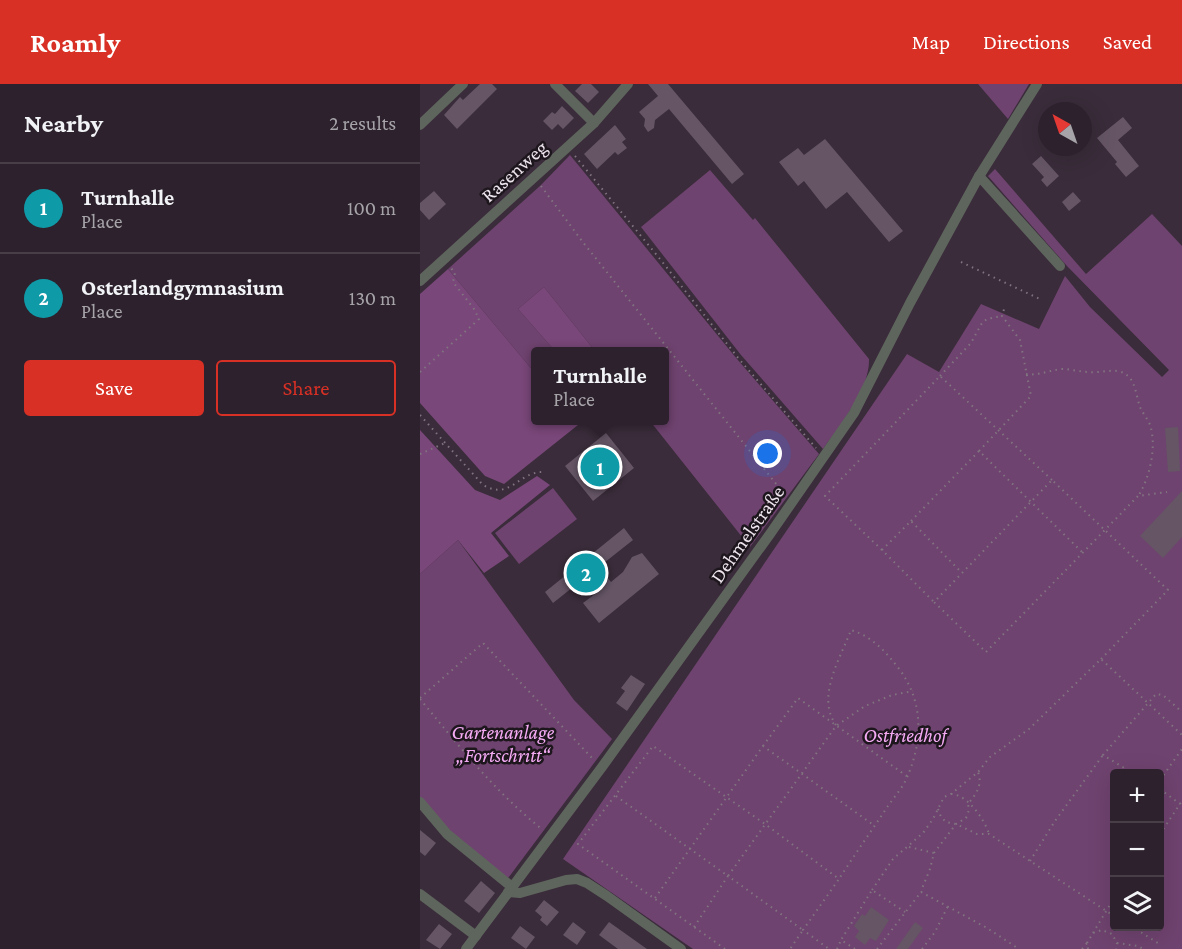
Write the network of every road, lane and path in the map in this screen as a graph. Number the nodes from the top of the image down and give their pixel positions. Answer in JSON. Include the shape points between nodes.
{"nodes":[{"id":1,"x":463,"y":84,"type":"edge"},
{"id":2,"x":555,"y":84,"type":"edge"},
{"id":3,"x":628,"y":84,"type":"edge"},
{"id":4,"x":1037,"y":84,"type":"edge"},
{"id":5,"x":594,"y":123,"type":"junction"},
{"id":6,"x":420,"y":125,"type":"edge"},
{"id":7,"x":567,"y":147,"type":"junction"},
{"id":8,"x":979,"y":176,"type":"junction"},
{"id":9,"x":534,"y":177,"type":"junction"},
{"id":10,"x":444,"y":259,"type":"junction"},
{"id":11,"x":961,"y":262,"type":"dead end"},
{"id":12,"x":1060,"y":266,"type":"dead end"},
{"id":13,"x":420,"y":281,"type":"edge"},
{"id":14,"x":1042,"y":300,"type":"dead end"},
{"id":15,"x":1005,"y":306,"type":"dead end"},
{"id":16,"x":1002,"y":316,"type":"junction"},
{"id":17,"x":666,"y":347,"type":"edge"},
{"id":18,"x":669,"y":350,"type":"edge"},
{"id":19,"x":420,"y":372,"type":"edge"},
{"id":20,"x":1026,"y":374,"type":"junction"},
{"id":21,"x":940,"y":376,"type":"junction"},
{"id":22,"x":420,"y":415,"type":"edge"},
{"id":23,"x":1000,"y":430,"type":"junction"},
{"id":24,"x":445,"y":443,"type":"junction"},
{"id":25,"x":979,"y":452,"type":"junction"},
{"id":26,"x":420,"y":454,"type":"edge"},
{"id":27,"x":824,"y":456,"type":"junction"},
{"id":28,"x":544,"y":472,"type":"dead end"},
{"id":29,"x":1052,"y":480,"type":"junction"},
{"id":30,"x":1167,"y":492,"type":"dead end"},
{"id":31,"x":1137,"y":496,"type":"junction"},
{"id":32,"x":1031,"y":502,"type":"junction"},
{"id":33,"x":791,"y":504,"type":"junction"},
{"id":34,"x":910,"y":521,"type":"junction"},
{"id":35,"x":1104,"y":530,"type":"junction"},
{"id":36,"x":882,"y":550,"type":"junction"},
{"id":37,"x":1082,"y":552,"type":"junction"},
{"id":38,"x":962,"y":573,"type":"junction"},
{"id":39,"x":934,"y":602,"type":"junction"},
{"id":40,"x":1101,"y":658,"type":"junction"},
{"id":41,"x":914,"y":691,"type":"junction"},
{"id":42,"x":420,"y":698,"type":"edge"},
{"id":43,"x":1149,"y":702,"type":"junction"},
{"id":44,"x":1182,"y":712,"type":"edge"},
{"id":45,"x":836,"y":726,"type":"junction"},
{"id":46,"x":1182,"y":735,"type":"edge"},
{"id":47,"x":763,"y":746,"type":"junction"},
{"id":48,"x":1182,"y":749,"type":"edge"},
{"id":49,"x":1103,"y":755,"type":"junction"},
{"id":50,"x":602,"y":767,"type":"junction"},
{"id":51,"x":1126,"y":769,"type":"edge"},
{"id":52,"x":978,"y":772,"type":"junction"},
{"id":53,"x":800,"y":773,"type":"junction"},
{"id":54,"x":1164,"y":774,"type":"edge"},
{"id":55,"x":908,"y":777,"type":"junction"},
{"id":56,"x":1164,"y":792,"type":"edge"},
{"id":57,"x":951,"y":794,"type":"junction"},
{"id":58,"x":616,"y":795,"type":"junction"},
{"id":59,"x":726,"y":797,"type":"junction"},
{"id":60,"x":420,"y":802,"type":"edge"},
{"id":61,"x":1181,"y":803,"type":"edge"},
{"id":62,"x":968,"y":804,"type":"junction"},
{"id":63,"x":938,"y":809,"type":"junction"},
{"id":64,"x":765,"y":824,"type":"junction"},
{"id":65,"x":956,"y":824,"type":"junction"},
{"id":66,"x":875,"y":826,"type":"junction"},
{"id":67,"x":1164,"y":828,"type":"edge"},
{"id":68,"x":989,"y":834,"type":"junction"},
{"id":69,"x":550,"y":835,"type":"junction"},
{"id":70,"x":909,"y":847,"type":"junction"},
{"id":71,"x":689,"y":848,"type":"junction"},
{"id":72,"x":934,"y":853,"type":"junction"},
{"id":73,"x":1029,"y":862,"type":"junction"},
{"id":74,"x":728,"y":876,"type":"junction"},
{"id":75,"x":839,"y":879,"type":"junction"},
{"id":76,"x":510,"y":889,"type":"junction"},
{"id":77,"x":872,"y":890,"type":"junction"},
{"id":78,"x":921,"y":892,"type":"junction"},
{"id":79,"x":420,"y":894,"type":"edge"},
{"id":80,"x":654,"y":899,"type":"junction"},
{"id":81,"x":1110,"y":904,"type":"edge"},
{"id":82,"x":948,"y":906,"type":"junction"},
{"id":83,"x":1105,"y":911,"type":"junction"},
{"id":84,"x":905,"y":912,"type":"junction"},
{"id":85,"x":1110,"y":914,"type":"edge"},
{"id":86,"x":694,"y":927,"type":"junction"},
{"id":87,"x":803,"y":930,"type":"junction"},
{"id":88,"x":1138,"y":931,"type":"edge"},
{"id":89,"x":1093,"y":933,"type":"junction"},
{"id":90,"x":476,"y":936,"type":"junction"},
{"id":91,"x":842,"y":940,"type":"junction"},
{"id":92,"x":1087,"y":943,"type":"junction"},
{"id":93,"x":1117,"y":943,"type":"junction"},
{"id":94,"x":1161,"y":945,"type":"dead end"},
{"id":95,"x":466,"y":949,"type":"edge"},
{"id":96,"x":681,"y":949,"type":"edge"},
{"id":97,"x":725,"y":949,"type":"edge"},
{"id":98,"x":790,"y":949,"type":"edge"},
{"id":99,"x":829,"y":949,"type":"edge"},
{"id":100,"x":837,"y":949,"type":"edge"},
{"id":101,"x":855,"y":949,"type":"edge"},
{"id":102,"x":877,"y":949,"type":"edge"},
{"id":103,"x":922,"y":949,"type":"edge"},
{"id":104,"x":1019,"y":949,"type":"edge"},
{"id":105,"x":1082,"y":949,"type":"edge"},
{"id":106,"x":1088,"y":949,"type":"edge"},
{"id":107,"x":1116,"y":949,"type":"edge"},
{"id":108,"x":1143,"y":949,"type":"edge"}],
"edges":[{"from":1,"to":6,"type":"street"},
{"from":2,"to":5,"type":"street"},
{"from":3,"to":5,"type":"street","name":"Rasenweg"},
{"from":4,"to":8,"type":"street","name":"Dehmelstraße"},
{"from":5,"to":7,"type":"street","name":"Rasenweg"},
{"from":7,"to":9,"type":"street","name":"Rasenweg"},
{"from":7,"to":27,"type":"path"},
{"from":8,"to":12,"type":"street"},
{"from":8,"to":27,"type":"street","name":"Dehmelstraße","via":[[854,413]]},
{"from":9,"to":10,"type":"street","name":"Rasenweg"},
{"from":9,"to":17,"type":"path"},
{"from":10,"to":13,"type":"street","name":"Rasenweg"},
{"from":10,"to":19,"type":"path","via":[[455,273],[453,282],[479,319]]},
{"from":11,"to":14,"type":"path"},
{"from":15,"to":16,"type":"path"},
{"from":16,"to":20,"type":"path","via":[[1020,340]]},
{"from":16,"to":21,"type":"path","via":[[982,323],[971,343]]},
{"from":18,"to":33,"type":"path"},
{"from":20,"to":23,"type":"path","via":[[1030,396]]},
{"from":20,"to":31,"type":"path","via":[[1063,369],[1118,371],[1130,378],[1151,428],[1148,476]]},
{"from":21,"to":23,"type":"path"},
{"from":21,"to":36,"type":"path","via":[[825,496]]},
{"from":22,"to":24,"type":"path"},
{"from":23,"to":25,"type":"path"},
{"from":23,"to":29,"type":"path"},
{"from":24,"to":26,"type":"path"},
{"from":24,"to":28,"type":"path","via":[[494,492],[505,490],[534,471]]},
{"from":25,"to":32,"type":"path"},
{"from":25,"to":34,"type":"path"},
{"from":27,"to":33,"type":"street","name":"Dehmelstraße"},
{"from":29,"to":32,"type":"path"},
{"from":29,"to":35,"type":"path"},
{"from":30,"to":31,"type":"path"},
{"from":31,"to":35,"type":"path"},
{"from":32,"to":37,"type":"path"},
{"from":32,"to":38,"type":"path"},
{"from":33,"to":50,"type":"street","name":"Dehmelstraße"},
{"from":34,"to":36,"type":"path"},
{"from":34,"to":38,"type":"path"},
{"from":35,"to":37,"type":"path"},
{"from":35,"to":40,"type":"path","via":[[1168,590]]},
{"from":36,"to":39,"type":"path"},
{"from":37,"to":39,"type":"path","via":[[986,652]]},
{"from":38,"to":39,"type":"path"},
{"from":40,"to":43,"type":"path"},
{"from":40,"to":52,"type":"path","via":[[1029,729],[990,757]]},
{"from":41,"to":45,"type":"path","via":[[865,706]]},
{"from":41,"to":45,"type":"path","via":[[884,649],[851,630],[828,692],[829,716]]},
{"from":41,"to":55,"type":"path","via":[[918,745]]},
{"from":42,"to":50,"type":"path","via":[[483,642]]},
{"from":42,"to":69,"type":"path","via":[[483,776]]},
{"from":43,"to":44,"type":"path","via":[[1156,694],[1163,695]]},
{"from":43,"to":46,"type":"path"},
{"from":43,"to":49,"type":"path"},
{"from":45,"to":47,"type":"path","via":[[798,698]]},
{"from":45,"to":53,"type":"path"},
{"from":45,"to":55,"type":"path"},
{"from":47,"to":53,"type":"path"},
{"from":47,"to":59,"type":"path"},
{"from":48,"to":54,"type":"path"},
{"from":49,"to":51,"type":"path"},
{"from":49,"to":73,"type":"path"},
{"from":50,"to":69,"type":"street","name":"Dehmelstraße"},
{"from":52,"to":57,"type":"path"},
{"from":52,"to":62,"type":"path","via":[[977,792]]},
{"from":53,"to":64,"type":"path"},
{"from":53,"to":66,"type":"path"},
{"from":55,"to":66,"type":"path"},
{"from":56,"to":61,"type":"path"},
{"from":57,"to":62,"type":"path","via":[[963,796]]},
{"from":57,"to":63,"type":"path","via":[[944,797]]},
{"from":58,"to":59,"type":"path","via":[[653,746]]},
{"from":58,"to":71,"type":"path"},
{"from":58,"to":80,"type":"path","via":[[578,844]]},
{"from":59,"to":64,"type":"path"},
{"from":59,"to":71,"type":"path"},
{"from":60,"to":76,"type":"street","via":[[447,834]]},
{"from":61,"to":67,"type":"path"},
{"from":62,"to":65,"type":"path","via":[[966,818]]},
{"from":62,"to":68,"type":"path","via":[[981,816]]},
{"from":63,"to":65,"type":"path","via":[[946,822]]},
{"from":63,"to":70,"type":"path"},
{"from":64,"to":74,"type":"path"},
{"from":64,"to":75,"type":"path"},
{"from":65,"to":68,"type":"path","via":[[977,834]]},
{"from":65,"to":72,"type":"path"},
{"from":66,"to":75,"type":"path"},
{"from":68,"to":73,"type":"path"},
{"from":69,"to":76,"type":"street","name":"Dehmelstraße"},
{"from":70,"to":72,"type":"path"},
{"from":70,"to":77,"type":"path","via":[[893,859]]},
{"from":71,"to":74,"type":"path"},
{"from":71,"to":80,"type":"path"},
{"from":72,"to":78,"type":"path"},
{"from":73,"to":83,"type":"path"},
{"from":74,"to":86,"type":"path"},
{"from":74,"to":87,"type":"path"},
{"from":75,"to":87,"type":"path"},
{"from":76,"to":90,"type":"street","name":"Dehmelstraße"},
{"from":76,"to":96,"type":"street","via":[[520,893],[577,879]]},
{"from":77,"to":84,"type":"path"},
{"from":77,"to":91,"type":"path"},
{"from":78,"to":82,"type":"path"},
{"from":78,"to":84,"type":"path"},
{"from":79,"to":90,"type":"street"},
{"from":80,"to":86,"type":"path"},
{"from":81,"to":83,"type":"path"},
{"from":82,"to":103,"type":"path"},
{"from":82,"to":104,"type":"path"},
{"from":83,"to":85,"type":"path"},
{"from":83,"to":89,"type":"path"},
{"from":84,"to":102,"type":"path"},
{"from":86,"to":97,"type":"path"},
{"from":87,"to":98,"type":"path"},
{"from":87,"to":99,"type":"path"},
{"from":88,"to":94,"type":"path"},
{"from":89,"to":92,"type":"path"},
{"from":89,"to":93,"type":"path","via":[[1102,930],[1112,934]]},
{"from":90,"to":95,"type":"street","name":"Dehmelstraße"},
{"from":91,"to":100,"type":"path"},
{"from":91,"to":101,"type":"path"},
{"from":92,"to":105,"type":"path"},
{"from":92,"to":106,"type":"path"},
{"from":93,"to":107,"type":"path"},
{"from":93,"to":108,"type":"path"}]}
